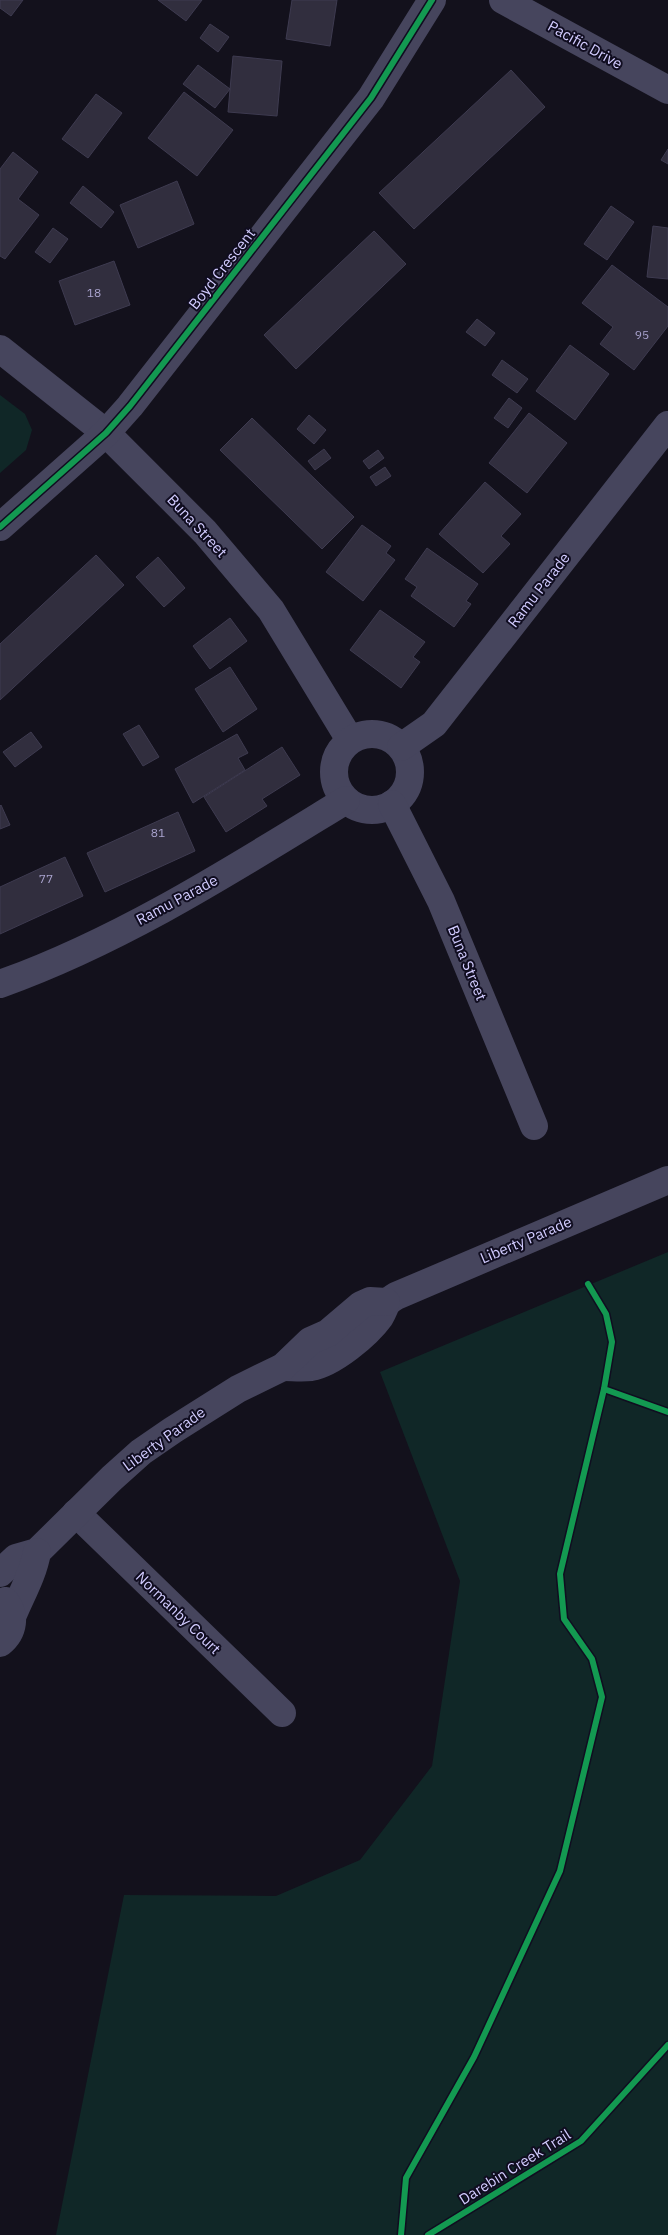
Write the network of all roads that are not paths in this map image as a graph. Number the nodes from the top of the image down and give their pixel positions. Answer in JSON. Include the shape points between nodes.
{"nodes":[{"id":1,"x":432,"y":0,"type":"edge"},
{"id":2,"x":503,"y":0,"type":"edge"},
{"id":3,"x":668,"y":90,"type":"edge"},
{"id":4,"x":0,"y":349,"type":"edge"},
{"id":5,"x":668,"y":425,"type":"edge"},
{"id":6,"x":106,"y":433,"type":"junction"},
{"id":7,"x":0,"y":527,"type":"edge"},
{"id":8,"x":350,"y":740,"type":"junction"},
{"id":9,"x":401,"y":747,"type":"junction"},
{"id":10,"x":346,"y":800,"type":"junction"},
{"id":11,"x":392,"y":804,"type":"junction"},
{"id":12,"x":0,"y":984,"type":"edge"},
{"id":13,"x":534,"y":1126,"type":"dead end"},
{"id":14,"x":668,"y":1180,"type":"edge"},
{"id":15,"x":76,"y":1513,"type":"junction"},
{"id":16,"x":37,"y":1552,"type":"junction"},
{"id":17,"x":0,"y":1572,"type":"edge"},
{"id":18,"x":6,"y":1607,"type":"edge"},
{"id":19,"x":0,"y":1644,"type":"edge"},
{"id":20,"x":282,"y":1713,"type":"dead end"}],
"edges":[{"from":1,"to":6,"type":"street","name":"Boyd Crescent","via":[[371,98]]},
{"from":2,"to":3,"type":"street","name":"Pacific Drive"},
{"from":4,"to":6,"type":"street","name":"Buna Street"},
{"from":5,"to":9,"type":"street","name":"Ramu Parade","via":[[434,724]]},
{"from":6,"to":7,"type":"street","name":"Boyd Crescent"},
{"from":6,"to":8,"type":"street","name":"Buna Street","via":[[205,532],[271,610]]},
{"from":8,"to":9,"type":"street","via":[[371,733],[382,735]]},
{"from":8,"to":10,"type":"street","via":[[342,748],[333,769],[334,780]]},
{"from":9,"to":11,"type":"street","via":[[408,758],[408,784],[402,796]]},
{"from":10,"to":11,"type":"street","via":[[368,810]]},
{"from":10,"to":12,"type":"street","name":"Ramu Parade","via":[[213,882],[48,967]]},
{"from":11,"to":13,"type":"street","name":"Buna Street","via":[[441,901]]},
{"from":14,"to":15,"type":"street","name":"Liberty Parade","via":[[386,1302],[379,1317],[351,1345],[311,1367],[283,1367],[238,1389],[165,1435],[112,1478]]},
{"from":15,"to":16,"type":"street","name":"Liberty Parade"},
{"from":15,"to":20,"type":"street","name":"Normanby Court"},
{"from":16,"to":17,"type":"street","name":"Liberty Parade","via":[[16,1558]]},
{"from":16,"to":18,"type":"street","via":[[34,1571]]},
{"from":18,"to":19,"type":"street","via":[[9,1633]]}]}
